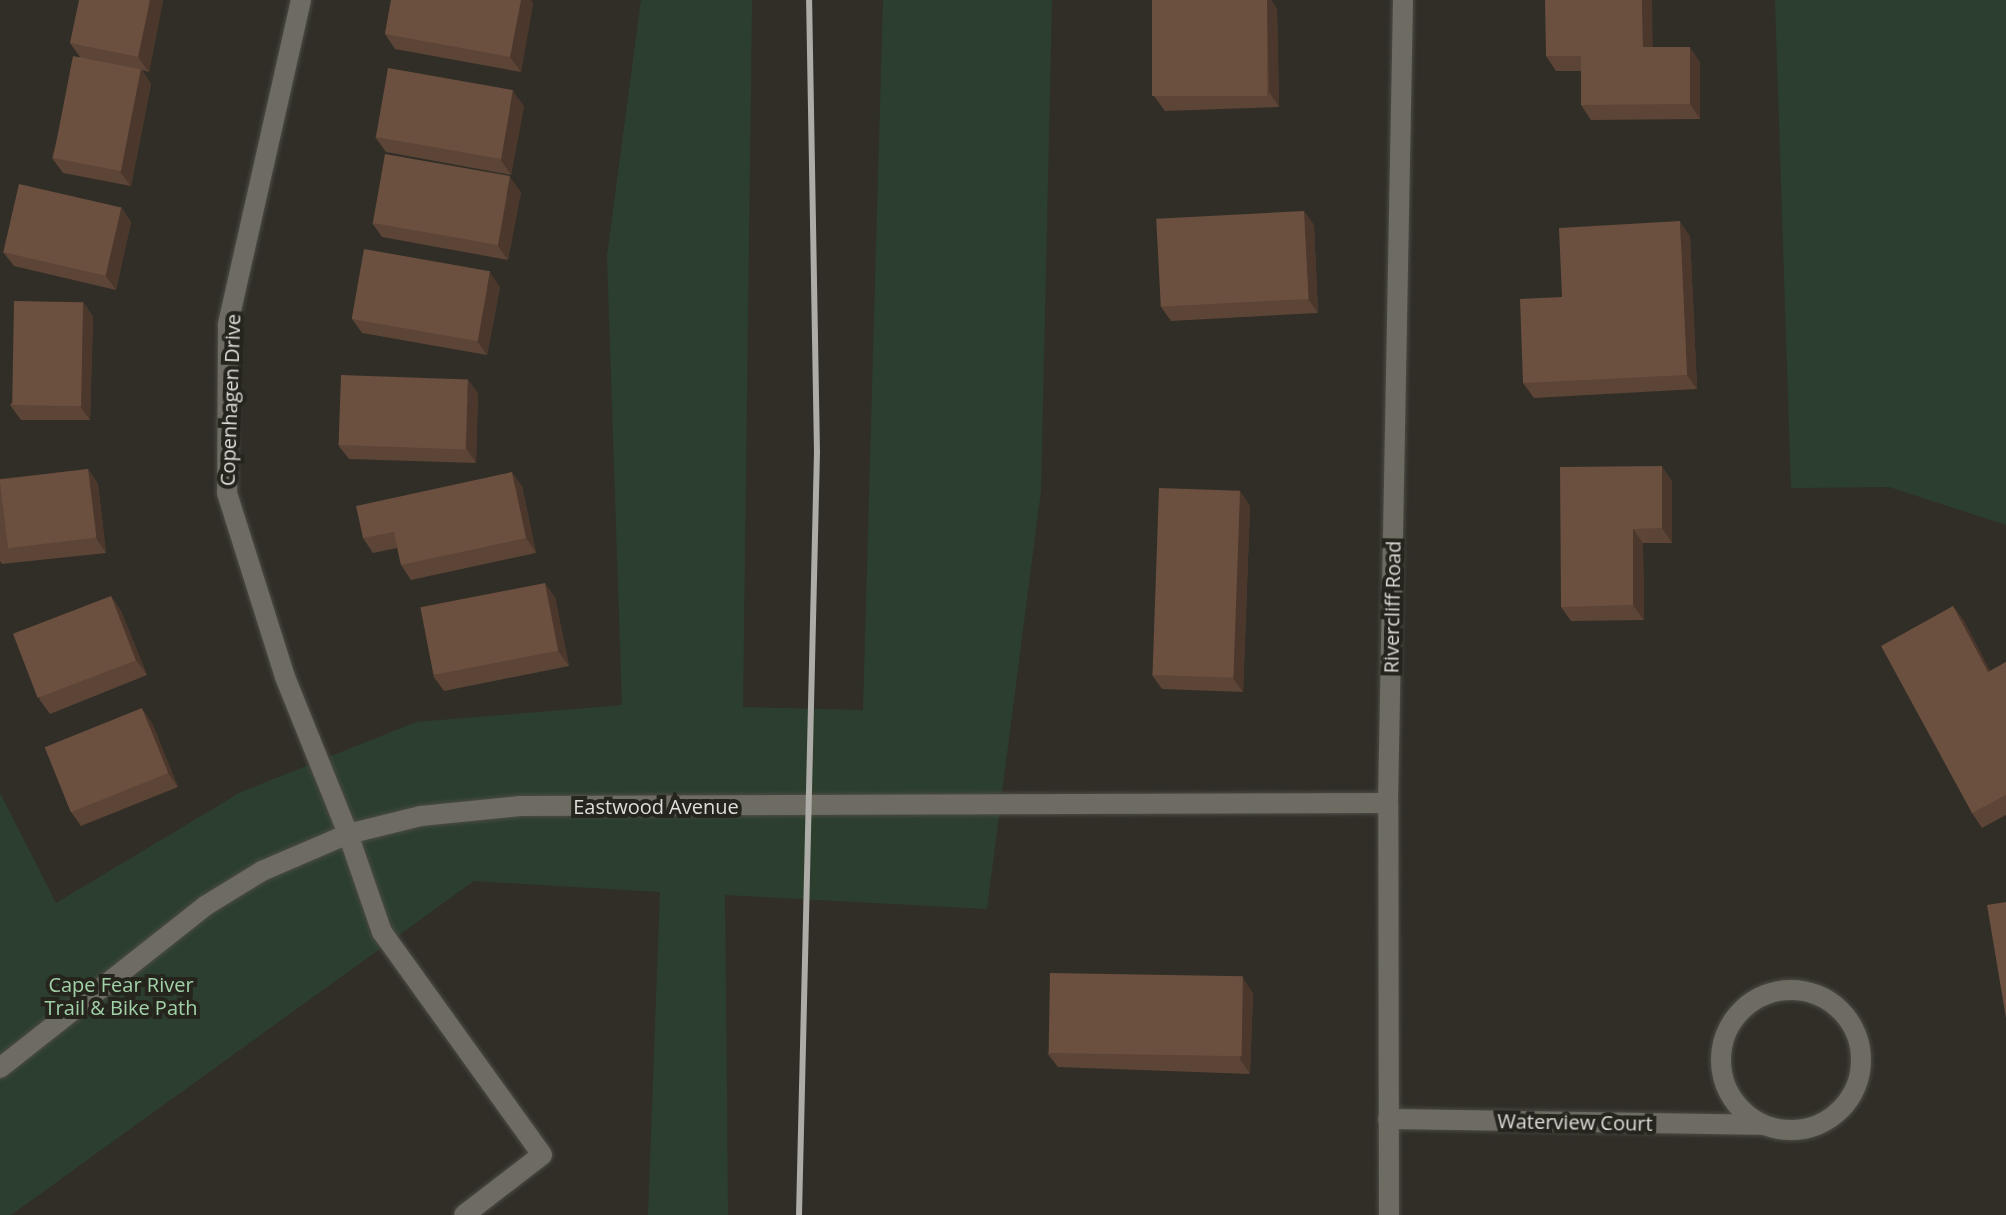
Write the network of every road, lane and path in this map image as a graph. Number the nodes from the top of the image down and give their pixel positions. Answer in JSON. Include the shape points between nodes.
{"nodes":[{"id":1,"x":301,"y":0,"type":"edge"},
{"id":2,"x":1403,"y":0,"type":"edge"},
{"id":3,"x":1388,"y":803,"type":"junction"},
{"id":4,"x":348,"y":834,"type":"junction"},
{"id":5,"x":0,"y":1068,"type":"edge"},
{"id":6,"x":1388,"y":1119,"type":"junction"},
{"id":7,"x":1763,"y":1125,"type":"junction"},
{"id":8,"x":464,"y":1215,"type":"edge"},
{"id":9,"x":1389,"y":1215,"type":"edge"}],
"edges":[{"from":1,"to":4,"type":"street","name":"Copenhagen Drive","via":[[228,325],[227,493],[285,677]]},
{"from":2,"to":3,"type":"street","name":"Rivercliff Road"},
{"from":3,"to":4,"type":"street","name":"Eastwood Avenue","via":[[521,806],[421,816]]},
{"from":3,"to":6,"type":"street","name":"Rivercliff Road"},
{"from":4,"to":5,"type":"street","name":"Eastwood Avenue","via":[[262,871],[205,906]]},
{"from":4,"to":8,"type":"street","name":"Copenhagen Drive","via":[[382,932],[542,1155]]},
{"from":6,"to":7,"type":"street","name":"Waterview Court"},
{"from":6,"to":9,"type":"street","name":"Rivercliff Road"},
{"from":7,"to":7,"type":"street","name":"Waterview Court","via":[[1807,1129],[1827,1121],[1856,1087],[1862,1066],[1851,1023],[1815,993],[1790,989],[1766,994],[1729,1024],[1721,1047],[1721,1071],[1729,1094]]}]}
